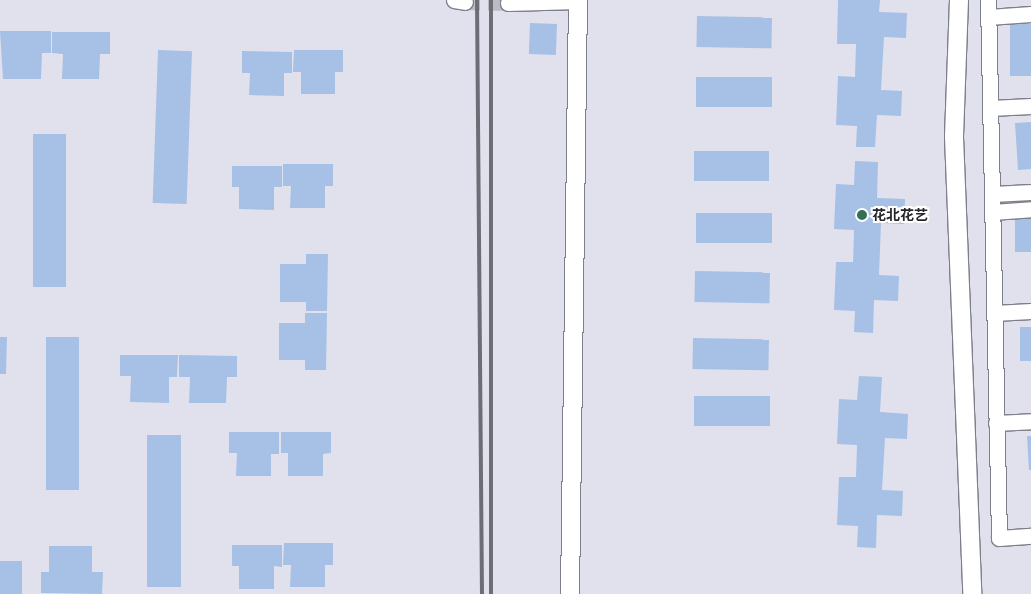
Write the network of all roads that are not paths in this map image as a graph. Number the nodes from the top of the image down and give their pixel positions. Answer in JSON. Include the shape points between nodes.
{"nodes":[{"id":1,"x":959,"y":0,"type":"edge"},
{"id":2,"x":988,"y":0,"type":"edge"},
{"id":3,"x":578,"y":1,"type":"edge"},
{"id":4,"x":508,"y":3,"type":"dead end"},
{"id":5,"x":1031,"y":14,"type":"edge"},
{"id":6,"x":988,"y":17,"type":"junction"},
{"id":7,"x":1031,"y":106,"type":"edge"},
{"id":8,"x":990,"y":108,"type":"junction"},
{"id":9,"x":1031,"y":192,"type":"edge"},
{"id":10,"x":992,"y":194,"type":"junction"},
{"id":11,"x":1031,"y":209,"type":"edge"},
{"id":12,"x":992,"y":212,"type":"junction"},
{"id":13,"x":1031,"y":311,"type":"edge"},
{"id":14,"x":994,"y":313,"type":"junction"},
{"id":15,"x":1031,"y":421,"type":"edge"},
{"id":16,"x":996,"y":423,"type":"junction"},
{"id":17,"x":1031,"y":536,"type":"edge"},
{"id":18,"x":570,"y":594,"type":"edge"},
{"id":19,"x":972,"y":594,"type":"edge"}],
"edges":[{"from":1,"to":19,"type":"street","via":[[954,137]]},
{"from":2,"to":6,"type":"street"},
{"from":3,"to":4,"type":"street"},
{"from":3,"to":18,"type":"street"},
{"from":5,"to":6,"type":"street"},
{"from":6,"to":8,"type":"street"},
{"from":7,"to":8,"type":"street"},
{"from":8,"to":10,"type":"street"},
{"from":9,"to":10,"type":"street"},
{"from":10,"to":12,"type":"street"},
{"from":11,"to":12,"type":"street"},
{"from":12,"to":14,"type":"street"},
{"from":13,"to":14,"type":"street"},
{"from":14,"to":16,"type":"street"},
{"from":15,"to":16,"type":"street"},
{"from":16,"to":17,"type":"street","via":[[999,538]]}]}
